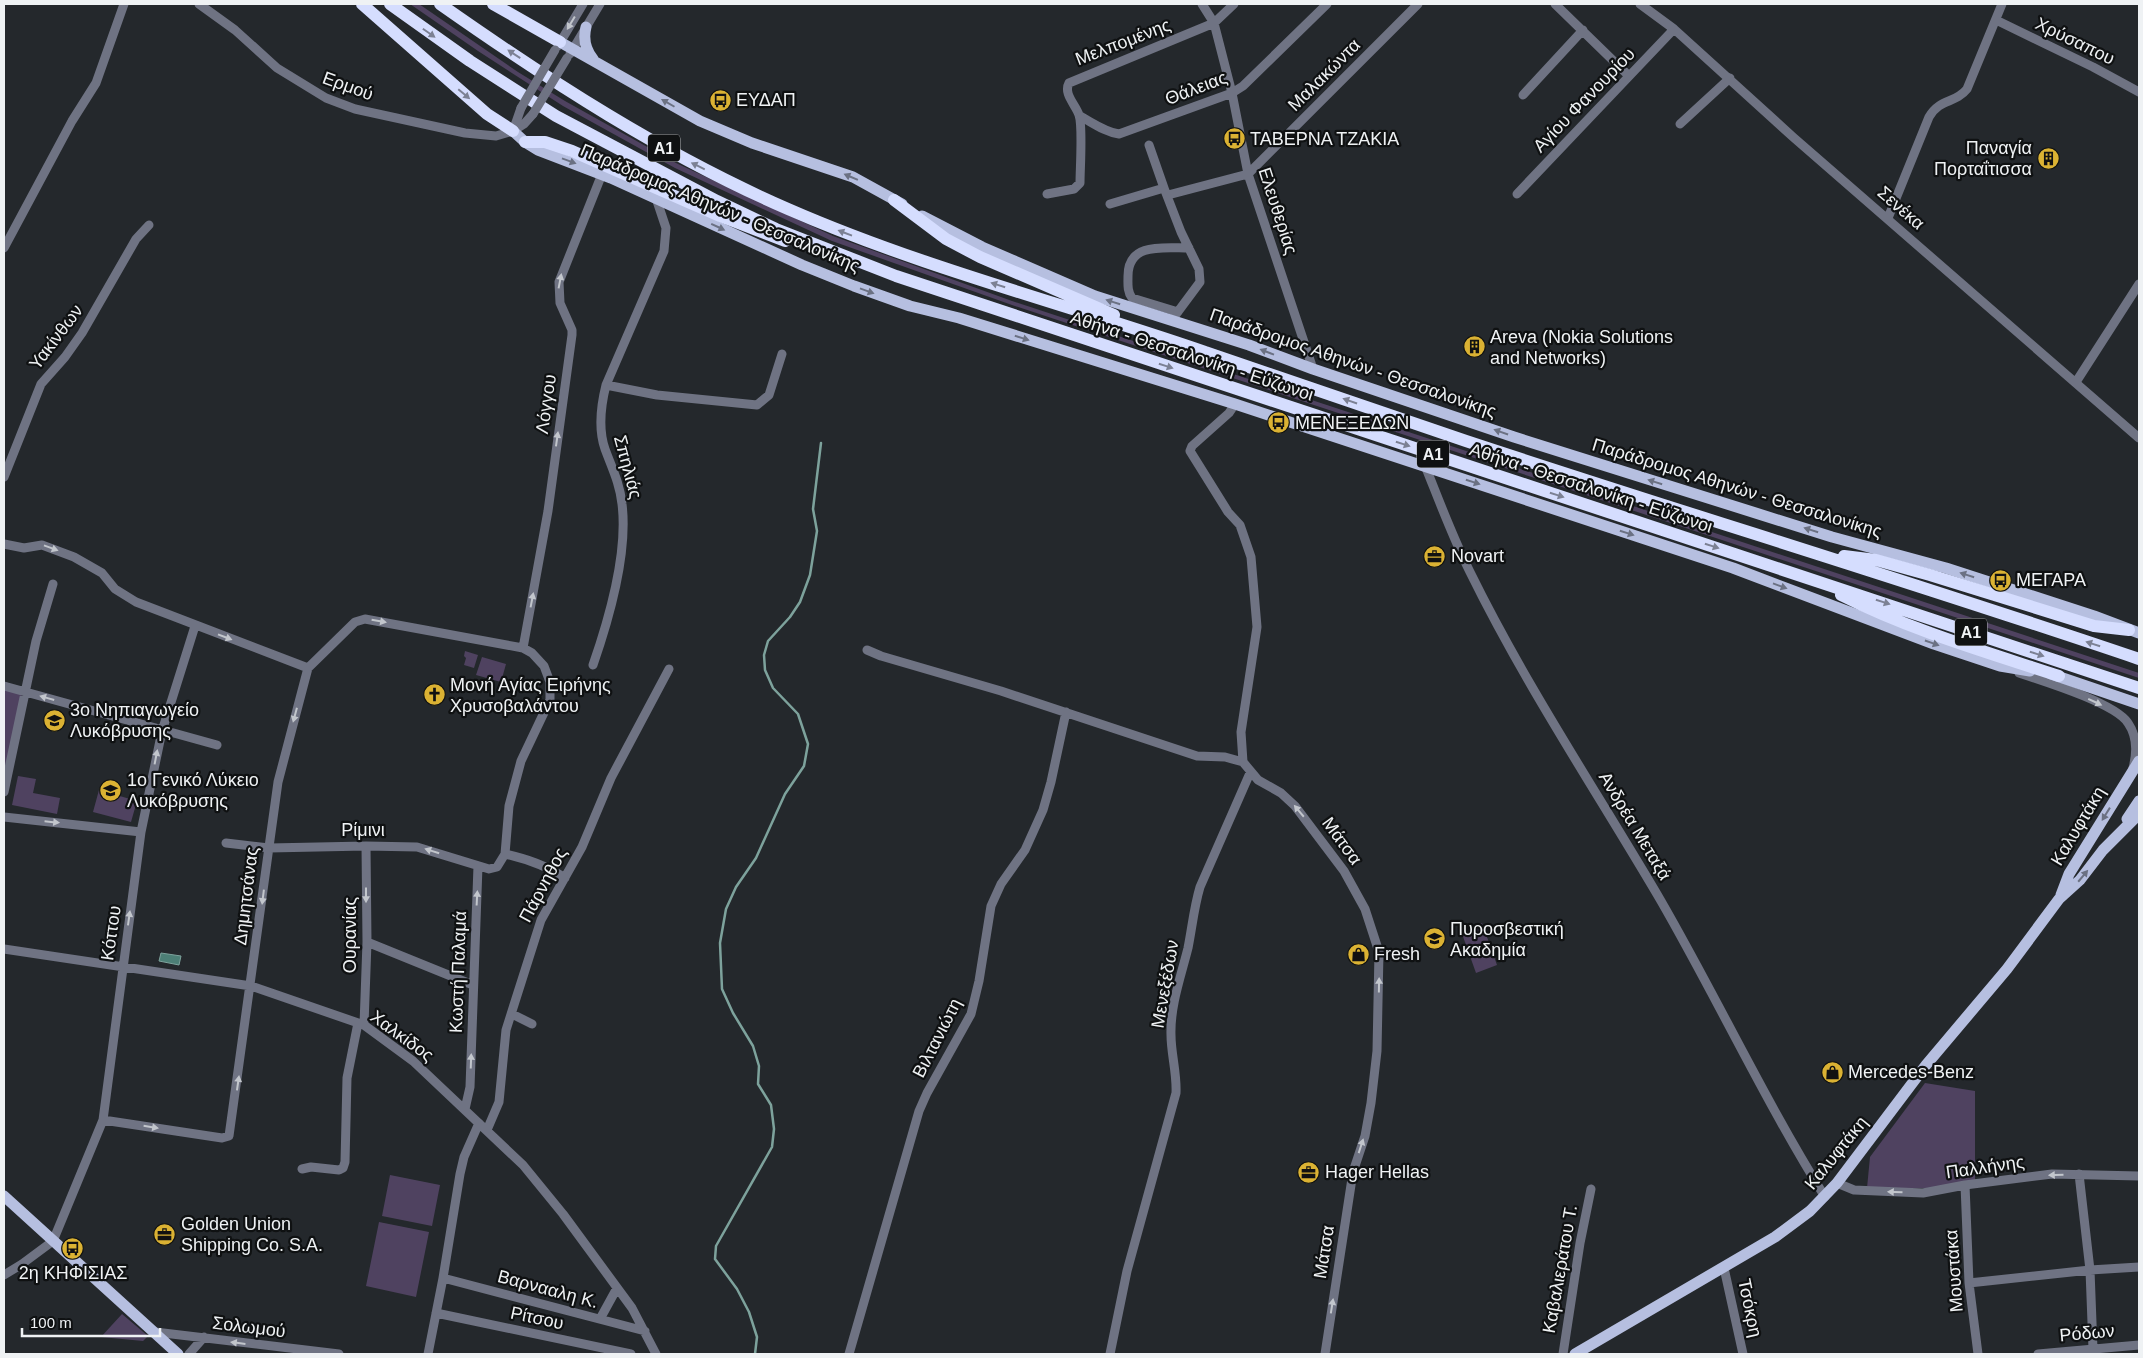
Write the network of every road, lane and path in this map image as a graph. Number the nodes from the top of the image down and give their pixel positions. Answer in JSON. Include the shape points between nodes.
{"nodes":[{"id":1,"x":124,"y":4,"type":"edge"},
{"id":2,"x":199,"y":4,"type":"edge"},
{"id":3,"x":362,"y":4,"type":"edge"},
{"id":4,"x":390,"y":4,"type":"edge"},
{"id":5,"x":440,"y":4,"type":"edge"},
{"id":6,"x":493,"y":4,"type":"edge"},
{"id":7,"x":583,"y":4,"type":"edge"},
{"id":8,"x":600,"y":4,"type":"edge"},
{"id":9,"x":1202,"y":4,"type":"edge"},
{"id":10,"x":1234,"y":4,"type":"edge"},
{"id":11,"x":1327,"y":4,"type":"edge"},
{"id":12,"x":1418,"y":4,"type":"edge"},
{"id":13,"x":1555,"y":4,"type":"edge"},
{"id":14,"x":1640,"y":4,"type":"edge"},
{"id":15,"x":2002,"y":4,"type":"edge"},
{"id":16,"x":1996,"y":20,"type":"junction"},
{"id":17,"x":1214,"y":23,"type":"junction"},
{"id":18,"x":586,"y":27,"type":"junction"},
{"id":19,"x":1583,"y":30,"type":"junction"},
{"id":20,"x":1674,"y":30,"type":"junction"},
{"id":21,"x":557,"y":46,"type":"junction"},
{"id":22,"x":570,"y":54,"type":"junction"},
{"id":23,"x":594,"y":60,"type":"junction"},
{"id":24,"x":1629,"y":76,"type":"junction"},
{"id":25,"x":1730,"y":78,"type":"junction"},
{"id":26,"x":2139,"y":92,"type":"edge"},
{"id":27,"x":1232,"y":93,"type":"junction"},
{"id":28,"x":1523,"y":95,"type":"dead end"},
{"id":29,"x":1080,"y":116,"type":"junction"},
{"id":30,"x":1680,"y":124,"type":"dead end"},
{"id":31,"x":513,"y":131,"type":"junction"},
{"id":32,"x":525,"y":142,"type":"junction"},
{"id":33,"x":1149,"y":145,"type":"dead end"},
{"id":34,"x":602,"y":174,"type":"junction"},
{"id":35,"x":1248,"y":174,"type":"junction"},
{"id":36,"x":1166,"y":191,"type":"junction"},
{"id":37,"x":1047,"y":194,"type":"dead end"},
{"id":38,"x":1517,"y":194,"type":"dead end"},
{"id":39,"x":656,"y":198,"type":"junction"},
{"id":40,"x":894,"y":200,"type":"junction"},
{"id":41,"x":1110,"y":204,"type":"dead end"},
{"id":42,"x":1888,"y":218,"type":"junction"},
{"id":43,"x":149,"y":225,"type":"dead end"},
{"id":44,"x":4,"y":248,"type":"edge"},
{"id":45,"x":1189,"y":248,"type":"junction"},
{"id":46,"x":850,"y":258,"type":"junction"},
{"id":47,"x":2139,"y":284,"type":"edge"},
{"id":48,"x":1175,"y":316,"type":"junction"},
{"id":49,"x":1145,"y":331,"type":"junction"},
{"id":50,"x":782,"y":354,"type":"dead end"},
{"id":51,"x":1312,"y":369,"type":"junction"},
{"id":52,"x":2076,"y":382,"type":"junction"},
{"id":53,"x":606,"y":385,"type":"junction"},
{"id":54,"x":1235,"y":404,"type":"junction"},
{"id":55,"x":2139,"y":438,"type":"edge"},
{"id":56,"x":1426,"y":468,"type":"junction"},
{"id":57,"x":4,"y":478,"type":"edge"},
{"id":58,"x":4,"y":544,"type":"edge"},
{"id":59,"x":1809,"y":550,"type":"junction"},
{"id":60,"x":1803,"y":576,"type":"junction"},
{"id":61,"x":53,"y":584,"type":"dead end"},
{"id":62,"x":195,"y":626,"type":"junction"},
{"id":63,"x":2134,"y":631,"type":"edge"},
{"id":64,"x":523,"y":648,"type":"junction"},
{"id":65,"x":867,"y":650,"type":"dead end"},
{"id":66,"x":2139,"y":659,"type":"edge"},
{"id":67,"x":593,"y":665,"type":"dead end"},
{"id":68,"x":2000,"y":666,"type":"junction"},
{"id":69,"x":308,"y":668,"type":"junction"},
{"id":70,"x":669,"y":670,"type":"dead end"},
{"id":71,"x":2059,"y":676,"type":"junction"},
{"id":72,"x":4,"y":686,"type":"edge"},
{"id":73,"x":2139,"y":688,"type":"edge"},
{"id":74,"x":26,"y":692,"type":"junction"},
{"id":75,"x":2117,"y":696,"type":"junction"},
{"id":76,"x":2139,"y":704,"type":"edge"},
{"id":77,"x":1066,"y":712,"type":"junction"},
{"id":78,"x":2139,"y":715,"type":"edge"},
{"id":79,"x":162,"y":731,"type":"junction"},
{"id":80,"x":217,"y":745,"type":"dead end"},
{"id":81,"x":2139,"y":761,"type":"edge"},
{"id":82,"x":1243,"y":762,"type":"junction"},
{"id":83,"x":1250,"y":772,"type":"junction"},
{"id":84,"x":2131,"y":773,"type":"junction"},
{"id":85,"x":4,"y":792,"type":"edge"},
{"id":86,"x":2139,"y":802,"type":"edge"},
{"id":87,"x":2139,"y":814,"type":"edge"},
{"id":88,"x":4,"y":817,"type":"edge"},
{"id":89,"x":142,"y":832,"type":"junction"},
{"id":90,"x":226,"y":843,"type":"dead end"},
{"id":91,"x":366,"y":846,"type":"junction"},
{"id":92,"x":269,"y":848,"type":"junction"},
{"id":93,"x":2103,"y":850,"type":"junction"},
{"id":94,"x":504,"y":854,"type":"junction"},
{"id":95,"x":478,"y":866,"type":"junction"},
{"id":96,"x":565,"y":878,"type":"junction"},
{"id":97,"x":2060,"y":900,"type":"junction"},
{"id":98,"x":367,"y":942,"type":"junction"},
{"id":99,"x":4,"y":949,"type":"edge"},
{"id":100,"x":122,"y":966,"type":"junction"},
{"id":101,"x":473,"y":985,"type":"junction"},
{"id":102,"x":251,"y":986,"type":"junction"},
{"id":103,"x":512,"y":1014,"type":"junction"},
{"id":104,"x":361,"y":1024,"type":"junction"},
{"id":105,"x":532,"y":1024,"type":"dead end"},
{"id":106,"x":465,"y":1109,"type":"junction"},
{"id":107,"x":103,"y":1120,"type":"junction"},
{"id":108,"x":479,"y":1123,"type":"junction"},
{"id":109,"x":487,"y":1130,"type":"junction"},
{"id":110,"x":302,"y":1169,"type":"dead end"},
{"id":111,"x":2079,"y":1174,"type":"junction"},
{"id":112,"x":2139,"y":1176,"type":"edge"},
{"id":113,"x":1837,"y":1183,"type":"junction"},
{"id":114,"x":1965,"y":1185,"type":"junction"},
{"id":115,"x":1591,"y":1189,"type":"dead end"},
{"id":116,"x":4,"y":1196,"type":"edge"},
{"id":117,"x":1825,"y":1197,"type":"junction"},
{"id":118,"x":52,"y":1240,"type":"junction"},
{"id":119,"x":2139,"y":1267,"type":"edge"},
{"id":120,"x":1724,"y":1268,"type":"junction"},
{"id":121,"x":2090,"y":1270,"type":"junction"},
{"id":122,"x":4,"y":1275,"type":"edge"},
{"id":123,"x":443,"y":1278,"type":"junction"},
{"id":124,"x":1969,"y":1283,"type":"junction"},
{"id":125,"x":617,"y":1288,"type":"junction"},
{"id":126,"x":436,"y":1313,"type":"junction"},
{"id":127,"x":600,"y":1319,"type":"junction"},
{"id":128,"x":645,"y":1331,"type":"junction"},
{"id":129,"x":155,"y":1332,"type":"junction"},
{"id":130,"x":204,"y":1337,"type":"junction"},
{"id":131,"x":2139,"y":1345,"type":"edge"},
{"id":132,"x":2092,"y":1351,"type":"edge"},
{"id":133,"x":2058,"y":1353,"type":"edge"},
{"id":134,"x":178,"y":1354,"type":"edge"},
{"id":135,"x":189,"y":1354,"type":"edge"},
{"id":136,"x":339,"y":1354,"type":"edge"},
{"id":137,"x":428,"y":1354,"type":"edge"},
{"id":138,"x":631,"y":1354,"type":"edge"},
{"id":139,"x":656,"y":1354,"type":"edge"},
{"id":140,"x":849,"y":1354,"type":"edge"},
{"id":141,"x":1110,"y":1354,"type":"edge"},
{"id":142,"x":1325,"y":1354,"type":"edge"},
{"id":143,"x":1562,"y":1354,"type":"edge"},
{"id":144,"x":1575,"y":1354,"type":"edge"},
{"id":145,"x":1743,"y":1354,"type":"edge"},
{"id":146,"x":1978,"y":1354,"type":"edge"},
{"id":147,"x":2038,"y":1354,"type":"edge"}],
"edges":[{"from":1,"to":44,"type":"street","via":[[96,83]]},
{"from":2,"to":31,"type":"street","name":"Ερμού","via":[[235,30],[277,68],[338,104],[465,133],[496,136]]},
{"from":3,"to":31,"type":"highway","one_way":true,"via":[[473,102]]},
{"from":4,"to":46,"type":"highway","name":"Αθήνα - Θεσσαλονίκη - Εύζωνοι","number":"Α1","one_way":true,"via":[[470,61],[556,116],[717,201]]},
{"from":49,"to":5,"type":"highway","name":"Αθήνα - Θεσσαλονίκη - Εύζωνοι","number":"Α1","one_way":true,"via":[[907,257],[785,208],[678,156],[616,121]]},
{"from":6,"to":21,"type":"highway"},
{"from":7,"to":21,"type":"street","one_way":true},
{"from":8,"to":18,"type":"street"},
{"from":9,"to":17,"type":"street","name":"Ελευθερίας"},
{"from":10,"to":17,"type":"street","name":"Μελπομένης"},
{"from":11,"to":27,"type":"street","name":"Θάλειας","via":[[1244,86]]},
{"from":12,"to":35,"type":"street","name":"Μαλακώντα"},
{"from":13,"to":19,"type":"street"},
{"from":14,"to":20,"type":"street","name":"Σενέκα"},
{"from":15,"to":16,"type":"street"},
{"from":16,"to":26,"type":"street","name":"Χρύσαπου"},
{"from":16,"to":42,"type":"street","via":[[1967,89],[1959,97],[1939,104],[1929,118]]},
{"from":17,"to":27,"type":"street","name":"Ελευθερίας"},
{"from":17,"to":29,"type":"street","name":"Μελπομένης","via":[[1073,79],[1067,87],[1068,93]]},
{"from":18,"to":22,"type":"street"},
{"from":18,"to":23,"type":"main road","via":[[585,45]]},
{"from":19,"to":24,"type":"street"},
{"from":19,"to":28,"type":"street"},
{"from":20,"to":24,"type":"street","name":"Αγίου Φανουρίου"},
{"from":20,"to":25,"type":"street","name":"Σενέκα"},
{"from":21,"to":22,"type":"main road","name":"Παράδρομος Αθηνών - Θεσσαλονίκης"},
{"from":21,"to":31,"type":"street","bridge":true,"via":[[521,108]]},
{"from":22,"to":23,"type":"main road","name":"Παράδρομος Αθηνών - Θεσσαλονίκης"},
{"from":22,"to":31,"type":"street","bridge":true,"via":[[534,114]]},
{"from":40,"to":23,"type":"main road","name":"Παράδρομος Αθηνών - Θεσσαλονίκης","one_way":true,"via":[[853,176],[700,122]]},
{"from":24,"to":38,"type":"street","name":"Αγίου Φανουρίου"},
{"from":25,"to":30,"type":"street"},
{"from":25,"to":42,"type":"street","name":"Σενέκα"},
{"from":27,"to":29,"type":"street","name":"Θάλειας","via":[[1118,134]]},
{"from":27,"to":35,"type":"street","name":"Ελευθερίας"},
{"from":29,"to":37,"type":"street","via":[[1080,183],[1074,189]]},
{"from":31,"to":32,"type":"main road","name":"Παράδρομος Αθηνών - Θεσσαλονίκης"},
{"from":32,"to":34,"type":"main road","name":"Παράδρομος Αθηνών - Θεσσαλονίκης","one_way":true},
{"from":32,"to":46,"type":"highway","via":[[545,142],[572,151],[774,237],[827,255]]},
{"from":33,"to":36,"type":"street"},
{"from":34,"to":39,"type":"main road","name":"Παράδρομος Αθηνών - Θεσσαλονίκης"},
{"from":64,"to":34,"type":"street","name":"Λόγγου","one_way":true,"via":[[547,520],[572,335],[560,303],[559,282]]},
{"from":35,"to":36,"type":"street"},
{"from":35,"to":51,"type":"street","name":"Ελευθερίας"},
{"from":36,"to":41,"type":"street"},
{"from":36,"to":45,"type":"street"},
{"from":39,"to":53,"type":"street","name":"Σπηλιάς","via":[[666,228],[664,251]]},
{"from":39,"to":54,"type":"main road","name":"Παράδρομος Αθηνών - Θεσσαλονίκης","one_way":true,"via":[[802,265],[910,306],[959,318]]},
{"from":48,"to":40,"type":"main road","name":"Παράδρομος Αθηνών - Θεσσαλονίκης","one_way":true,"via":[[1096,296],[1030,269]]},
{"from":40,"to":49,"type":"highway","via":[[946,238],[980,257]]},
{"from":42,"to":52,"type":"street","name":"Σενέκα"},
{"from":43,"to":57,"type":"street","name":"Υακίνθων","via":[[136,239],[82,333],[41,384]]},
{"from":45,"to":48,"type":"street","via":[[1201,276],[1200,282]]},
{"from":45,"to":48,"type":"street","via":[[1145,250],[1136,254],[1128,264],[1128,292],[1132,298]]},
{"from":46,"to":60,"type":"highway","name":"Αθήνα - Θεσσαλονίκη - Εύζωνοι","number":"Α1","one_way":true,"via":[[896,276]]},
{"from":47,"to":52,"type":"street"},
{"from":51,"to":48,"type":"main road","name":"Παράδρομος Αθηνών - Θεσσαλονίκης","one_way":true},
{"from":59,"to":49,"type":"highway","name":"Αθήνα - Θεσσαλονίκη - Εύζωνοι","number":"Α1","one_way":true,"via":[[1468,442]]},
{"from":50,"to":53,"type":"street","via":[[768,395],[756,405],[657,395]]},
{"from":63,"to":51,"type":"main road","name":"Παράδρομος Αθηνών - Θεσσαλονίκης","one_way":true,"via":[[1946,568],[1832,537],[1598,464]]},
{"from":52,"to":55,"type":"street","name":"Σενέκα"},
{"from":53,"to":67,"type":"street","name":"Σπηλιάς","via":[[601,403],[601,432],[618,481],[624,518],[623,540],[605,631]]},
{"from":54,"to":56,"type":"main road","name":"Παράδρομος Αθηνών - Θεσσαλονίκης"},
{"from":54,"to":82,"type":"street","via":[[1190,450],[1228,512],[1240,525],[1251,557],[1258,626],[1241,732]]},
{"from":56,"to":68,"type":"main road","name":"Παράδρομος Αθηνών - Θεσσαλονίκης","one_way":true,"via":[[1733,568]]},
{"from":56,"to":117,"type":"street","name":"Ανδρέα Μεταξά","via":[[1479,589],[1540,700],[1679,933],[1755,1076]]},
{"from":58,"to":62,"type":"street","one_way":true,"via":[[24,548],[42,544],[74,556],[102,573],[115,588],[136,602]]},
{"from":59,"to":63,"type":"highway","via":[[1876,560],[2094,626]]},
{"from":66,"to":59,"type":"highway","name":"Αθήνα - Θεσσαλονίκη - Εύζωνοι","number":"Α1","one_way":true},
{"from":60,"to":71,"type":"highway","via":[[1876,612]]},
{"from":60,"to":73,"type":"highway","name":"Αθήνα - Θεσσαλονίκη - Εύζωνοι","number":"Α1","one_way":true},
{"from":61,"to":74,"type":"street","via":[[36,641]]},
{"from":62,"to":69,"type":"street","one_way":true},
{"from":62,"to":79,"type":"street","name":"Κόττου"},
{"from":69,"to":64,"type":"street","one_way":true,"via":[[362,619]]},
{"from":64,"to":94,"type":"street","via":[[544,666],[551,692],[546,710],[521,760],[509,806]]},
{"from":65,"to":77,"type":"street"},
{"from":68,"to":71,"type":"main road","name":"Παράδρομος Αθηνών - Θεσσαλονίκης"},
{"from":68,"to":84,"type":"street","one_way":true,"via":[[2072,692],[2122,716],[2131,729],[2136,746]]},
{"from":69,"to":92,"type":"street","name":"Δημητσάνας","one_way":true,"via":[[278,782]]},
{"from":70,"to":96,"type":"street","name":"Πάρνηθος","via":[[611,778]]},
{"from":71,"to":75,"type":"main road","name":"Παράδρομος Αθηνών - Θεσσαλονίκης"},
{"from":72,"to":74,"type":"street"},
{"from":79,"to":74,"type":"street","one_way":true},
{"from":74,"to":85,"type":"street"},
{"from":75,"to":76,"type":"main road","name":"Παράδρομος Αθηνών - Θεσσαλονίκης"},
{"from":75,"to":78,"type":"main road"},
{"from":77,"to":82,"type":"street","via":[[1197,756],[1225,757]]},
{"from":77,"to":140,"type":"street","name":"Βιλτανιώτη","via":[[1043,810],[1025,850],[1001,884],[992,906],[980,981],[971,1014],[919,1111]]},
{"from":79,"to":80,"type":"street"},
{"from":89,"to":79,"type":"street","name":"Κόττου","one_way":true},
{"from":81,"to":84,"type":"main road","name":"Καλυφτάκη"},
{"from":82,"to":83,"type":"street","name":"Μάτσα"},
{"from":83,"to":141,"type":"street","name":"Μενεξέδων","via":[[1195,902],[1172,1018],[1176,1093],[1127,1271]]},
{"from":142,"to":83,"type":"street","name":"Μάτσα","one_way":true,"via":[[1353,1172],[1365,1136],[1374,1083],[1379,952],[1365,909],[1344,871],[1295,806]]},
{"from":84,"to":97,"type":"main road","name":"Καλυφτάκη","one_way":true,"via":[[2069,874]]},
{"from":86,"to":93,"type":"main road"},
{"from":87,"to":93,"type":"main road","name":"Καλυφτάκη"},
{"from":88,"to":89,"type":"street","one_way":true},
{"from":100,"to":89,"type":"street","name":"Κόττου","one_way":true},
{"from":90,"to":92,"type":"street","name":"Ρίμινι"},
{"from":91,"to":92,"type":"street","name":"Ρίμινι"},
{"from":95,"to":91,"type":"street","name":"Ρίμινι","one_way":true,"via":[[417,847]]},
{"from":91,"to":98,"type":"street","name":"Ουρανίας","one_way":true},
{"from":92,"to":102,"type":"street","name":"Δημητσάνας","one_way":true},
{"from":97,"to":93,"type":"main road","name":"Καλυφτάκη","one_way":true},
{"from":94,"to":95,"type":"street","name":"Ρίμινι","via":[[497,867],[489,870]]},
{"from":94,"to":96,"type":"street","via":[[530,859]]},
{"from":101,"to":95,"type":"street","name":"Κωστή Παλαμά","one_way":true},
{"from":96,"to":103,"type":"street","name":"Πάρνηθος","via":[[541,920]]},
{"from":97,"to":113,"type":"main road","name":"Καλυφτάκη","via":[[1926,1065]]},
{"from":98,"to":101,"type":"street"},
{"from":98,"to":104,"type":"street","name":"Ουρανίας"},
{"from":99,"to":100,"type":"street","name":"Χαλκίδος"},
{"from":100,"to":102,"type":"street","name":"Χαλκίδος"},
{"from":100,"to":107,"type":"street","name":"Κόττου"},
{"from":106,"to":101,"type":"street","name":"Κωστή Παλαμά","one_way":true,"via":[[470,1087]]},
{"from":102,"to":104,"type":"street","name":"Χαλκίδος"},
{"from":107,"to":102,"type":"street","name":"Δημητσάνας","one_way":true,"via":[[222,1138],[229,1136]]},
{"from":103,"to":105,"type":"street"},
{"from":103,"to":109,"type":"street","name":"Πάρνηθος","via":[[504,1045],[499,1102]]},
{"from":104,"to":106,"type":"street","name":"Χαλκίδος","via":[[413,1061]]},
{"from":104,"to":110,"type":"street","name":"Ουρανίας","via":[[347,1078],[343,1168],[311,1166]]},
{"from":106,"to":108,"type":"street","name":"Χαλκίδος"},
{"from":107,"to":118,"type":"street","name":"Κόττου"},
{"from":108,"to":109,"type":"street","name":"Χαλκίδος"},
{"from":108,"to":123,"type":"street","via":[[462,1166]]},
{"from":109,"to":125,"type":"street","name":"Χαλκίδος","via":[[523,1165]]},
{"from":111,"to":112,"type":"street","name":"Παλλήνης"},
{"from":111,"to":114,"type":"street","name":"Παλλήνης","one_way":true,"via":[[2052,1174]]},
{"from":111,"to":121,"type":"street"},
{"from":114,"to":113,"type":"street","name":"Παλλήνης","one_way":true,"via":[[1923,1193],[1854,1190]]},
{"from":113,"to":117,"type":"main road","name":"Καλυφτάκη"},
{"from":114,"to":124,"type":"street","name":"Μουστάκα"},
{"from":115,"to":143,"type":"street","name":"Καβαλιεράτου Τ."},
{"from":116,"to":118,"type":"main road"},
{"from":117,"to":120,"type":"main road","name":"Καλυφτάκη","via":[[1793,1225]]},
{"from":118,"to":122,"type":"street"},
{"from":118,"to":129,"type":"main road"},
{"from":119,"to":121,"type":"street"},
{"from":120,"to":144,"type":"main road","name":"Καλυφτάκη"},
{"from":120,"to":145,"type":"street","name":"Τσόκρη"},
{"from":121,"to":124,"type":"street"},
{"from":121,"to":132,"type":"street"},
{"from":123,"to":126,"type":"street"},
{"from":123,"to":127,"type":"street","name":"Βαρνααλη Κ."},
{"from":124,"to":146,"type":"street","name":"Μουστάκα"},
{"from":125,"to":127,"type":"street"},
{"from":125,"to":128,"type":"street","name":"Χαλκίδος"},
{"from":126,"to":137,"type":"street"},
{"from":126,"to":138,"type":"street","name":"Ρίτσου"},
{"from":127,"to":128,"type":"street","name":"Βαρνααλη Κ."},
{"from":128,"to":139,"type":"street","name":"Χαλκίδος"},
{"from":129,"to":130,"type":"street","name":"Σολωμού"},
{"from":129,"to":134,"type":"main road"},
{"from":130,"to":135,"type":"street"},
{"from":136,"to":130,"type":"street","name":"Σολωμού","one_way":true},
{"from":131,"to":132,"type":"street","name":"Ρόδων"},
{"from":132,"to":133,"type":"street","name":"Ρόδων"},
{"from":133,"to":147,"type":"street","name":"Ρόδων"}]}
